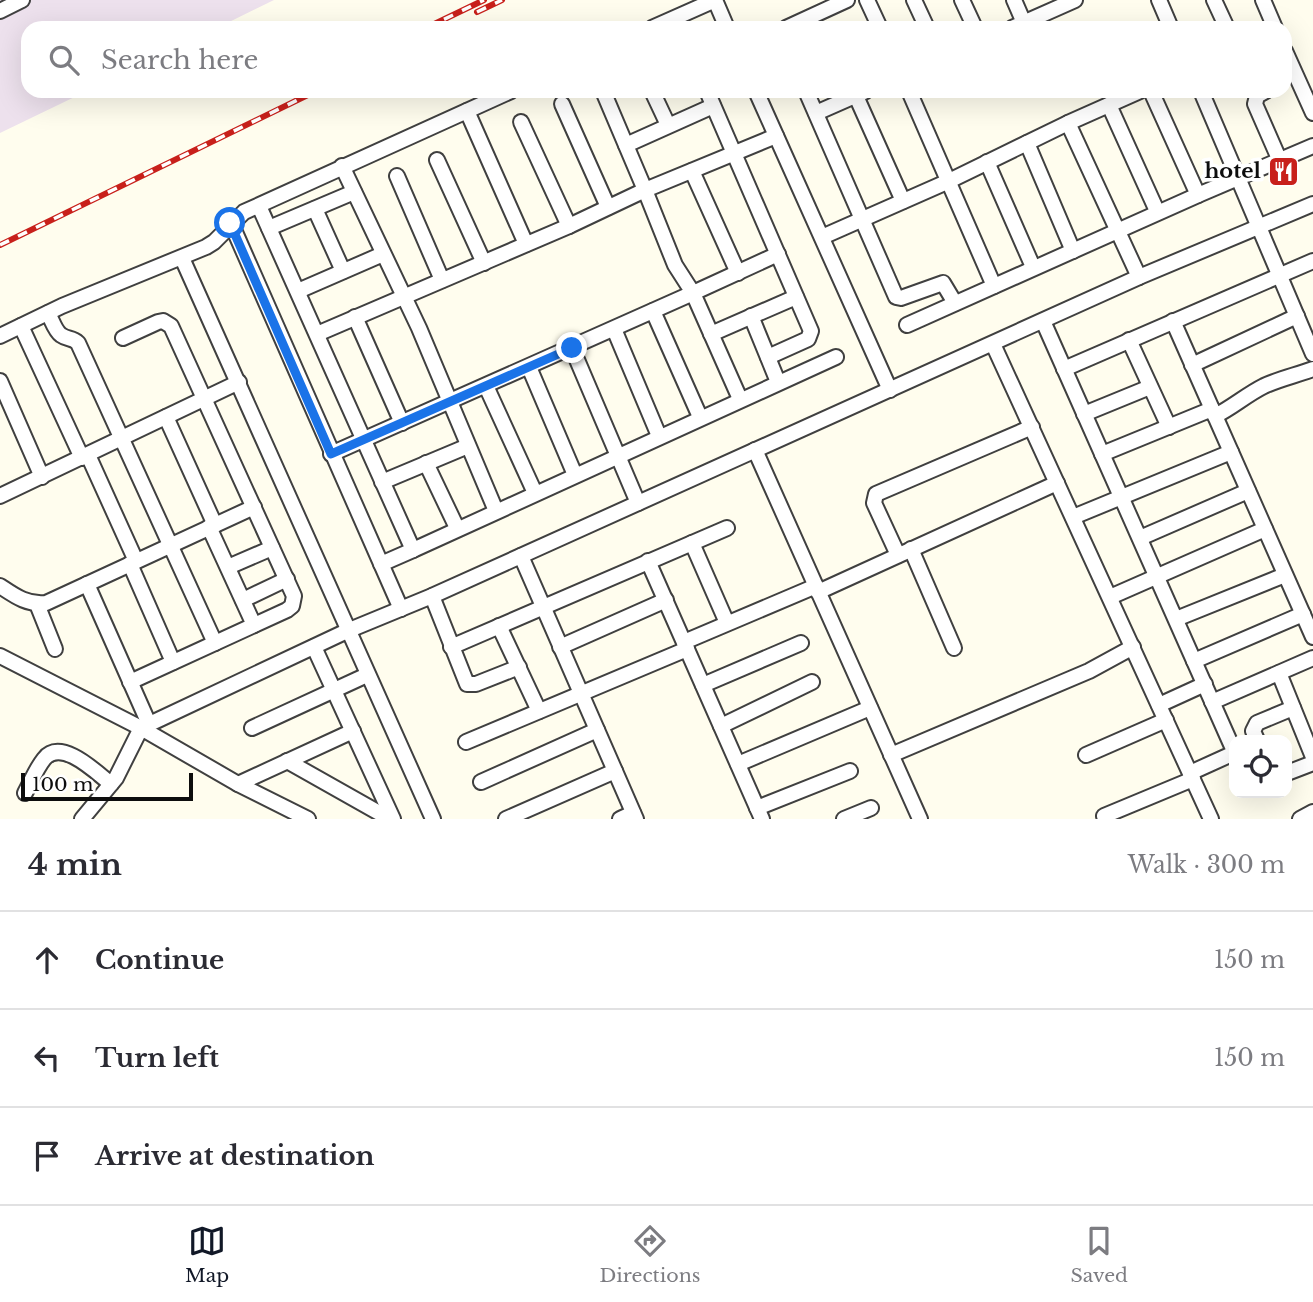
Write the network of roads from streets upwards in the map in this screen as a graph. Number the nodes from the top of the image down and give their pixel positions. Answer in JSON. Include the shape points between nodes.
{"nodes":[{"id":1,"x":22,"y":0,"type":"edge"},
{"id":2,"x":715,"y":0,"type":"edge"},
{"id":3,"x":847,"y":0,"type":"edge"},
{"id":4,"x":867,"y":0,"type":"edge"},
{"id":5,"x":914,"y":0,"type":"edge"},
{"id":6,"x":962,"y":0,"type":"edge"},
{"id":7,"x":1014,"y":0,"type":"edge"},
{"id":8,"x":1159,"y":0,"type":"edge"},
{"id":9,"x":1214,"y":0,"type":"edge"},
{"id":10,"x":1263,"y":0,"type":"edge"},
{"id":11,"x":1068,"y":1,"type":"edge"},
{"id":12,"x":0,"y":11,"type":"edge"},
{"id":13,"x":680,"y":21,"type":"edge"},
{"id":14,"x":724,"y":21,"type":"edge"},
{"id":15,"x":801,"y":21,"type":"edge"},
{"id":16,"x":877,"y":21,"type":"edge"},
{"id":17,"x":924,"y":21,"type":"edge"},
{"id":18,"x":972,"y":21,"type":"edge"},
{"id":19,"x":1017,"y":21,"type":"edge"},
{"id":20,"x":1026,"y":21,"type":"edge"},
{"id":21,"x":1168,"y":21,"type":"edge"},
{"id":22,"x":1224,"y":21,"type":"edge"},
{"id":23,"x":1272,"y":21,"type":"edge"},
{"id":24,"x":1299,"y":82,"type":"edge"},
{"id":25,"x":496,"y":98,"type":"edge"},
{"id":26,"x":606,"y":98,"type":"edge"},
{"id":27,"x":655,"y":98,"type":"edge"},
{"id":28,"x":709,"y":98,"type":"edge"},
{"id":29,"x":759,"y":98,"type":"edge"},
{"id":30,"x":809,"y":98,"type":"edge"},
{"id":31,"x":850,"y":98,"type":"edge"},
{"id":32,"x":863,"y":98,"type":"edge"},
{"id":33,"x":912,"y":98,"type":"edge"},
{"id":34,"x":1124,"y":98,"type":"edge"},
{"id":35,"x":1155,"y":98,"type":"edge"},
{"id":36,"x":1204,"y":98,"type":"edge"},
{"id":37,"x":1256,"y":98,"type":"edge"},
{"id":38,"x":562,"y":104,"type":"dead end"},
{"id":39,"x":1109,"y":105,"type":"junction"},
{"id":40,"x":713,"y":106,"type":"junction"},
{"id":41,"x":467,"y":111,"type":"junction"},
{"id":42,"x":816,"y":113,"type":"junction"},
{"id":43,"x":1313,"y":113,"type":"edge"},
{"id":44,"x":521,"y":122,"type":"dead end"},
{"id":45,"x":1068,"y":123,"type":"junction"},
{"id":46,"x":668,"y":125,"type":"junction"},
{"id":47,"x":776,"y":136,"type":"junction"},
{"id":48,"x":1027,"y":143,"type":"junction"},
{"id":49,"x":626,"y":145,"type":"junction"},
{"id":50,"x":1313,"y":146,"type":"edge"},
{"id":51,"x":735,"y":153,"type":"junction"},
{"id":52,"x":437,"y":160,"type":"dead end"},
{"id":53,"x":1280,"y":161,"type":"junction"},
{"id":54,"x":987,"y":162,"type":"junction"},
{"id":55,"x":342,"y":166,"type":"junction"},
{"id":56,"x":692,"y":171,"type":"junction"},
{"id":57,"x":397,"y":176,"type":"dead end"},
{"id":58,"x":1240,"y":178,"type":"junction"},
{"id":59,"x":949,"y":181,"type":"junction"},
{"id":60,"x":645,"y":190,"type":"junction"},
{"id":61,"x":354,"y":192,"type":"junction"},
{"id":62,"x":1198,"y":195,"type":"junction"},
{"id":63,"x":903,"y":201,"type":"junction"},
{"id":64,"x":1313,"y":204,"type":"edge"},
{"id":65,"x":259,"y":206,"type":"junction"},
{"id":66,"x":608,"y":207,"type":"junction"},
{"id":67,"x":315,"y":209,"type":"junction"},
{"id":68,"x":1157,"y":211,"type":"junction"},
{"id":69,"x":862,"y":219,"type":"junction"},
{"id":70,"x":230,"y":223,"type":"junction"},
{"id":71,"x":569,"y":226,"type":"junction"},
{"id":72,"x":1258,"y":227,"type":"junction"},
{"id":73,"x":269,"y":228,"type":"junction"},
{"id":74,"x":1118,"y":230,"type":"junction"},
{"id":75,"x":822,"y":237,"type":"junction"},
{"id":76,"x":526,"y":244,"type":"junction"},
{"id":77,"x":1073,"y":250,"type":"junction"},
{"id":78,"x":383,"y":254,"type":"junction"},
{"id":79,"x":778,"y":254,"type":"junction"},
{"id":80,"x":182,"y":258,"type":"junction"},
{"id":81,"x":1313,"y":261,"type":"edge"},
{"id":82,"x":484,"y":263,"type":"junction"},
{"id":83,"x":1033,"y":267,"type":"junction"},
{"id":84,"x":343,"y":271,"type":"junction"},
{"id":85,"x":738,"y":273,"type":"junction"},
{"id":86,"x":1278,"y":275,"type":"junction"},
{"id":87,"x":1139,"y":277,"type":"junction"},
{"id":88,"x":442,"y":280,"type":"junction"},
{"id":89,"x":994,"y":286,"type":"junction"},
{"id":90,"x":298,"y":291,"type":"junction"},
{"id":91,"x":693,"y":293,"type":"junction"},
{"id":92,"x":403,"y":296,"type":"junction"},
{"id":93,"x":796,"y":297,"type":"junction"},
{"id":94,"x":955,"y":303,"type":"junction"},
{"id":95,"x":653,"y":311,"type":"junction"},
{"id":96,"x":48,"y":313,"type":"junction"},
{"id":97,"x":751,"y":316,"type":"junction"},
{"id":98,"x":1297,"y":316,"type":"junction"},
{"id":99,"x":355,"y":317,"type":"junction"},
{"id":100,"x":1043,"y":321,"type":"junction"},
{"id":101,"x":1173,"y":321,"type":"junction"},
{"id":102,"x":907,"y":325,"type":"dead end"},
{"id":103,"x":21,"y":326,"type":"junction"},
{"id":104,"x":614,"y":329,"type":"junction"},
{"id":105,"x":317,"y":334,"type":"junction"},
{"id":106,"x":712,"y":334,"type":"junction"},
{"id":107,"x":0,"y":336,"type":"edge"},
{"id":108,"x":123,"y":338,"type":"dead end"},
{"id":109,"x":1129,"y":340,"type":"junction"},
{"id":110,"x":993,"y":344,"type":"junction"},
{"id":111,"x":572,"y":348,"type":"junction"},
{"id":112,"x":1313,"y":354,"type":"edge"},
{"id":113,"x":836,"y":356,"type":"dead end"},
{"id":114,"x":768,"y":357,"type":"junction"},
{"id":115,"x":1192,"y":365,"type":"junction"},
{"id":116,"x":529,"y":367,"type":"junction"},
{"id":117,"x":1064,"y":369,"type":"junction"},
{"id":118,"x":1313,"y":369,"type":"edge"},
{"id":119,"x":0,"y":382,"type":"edge"},
{"id":120,"x":239,"y":382,"type":"junction"},
{"id":121,"x":778,"y":382,"type":"junction"},
{"id":122,"x":486,"y":386,"type":"junction"},
{"id":123,"x":1150,"y":387,"type":"junction"},
{"id":124,"x":890,"y":390,"type":"junction"},
{"id":125,"x":205,"y":398,"type":"junction"},
{"id":126,"x":740,"y":399,"type":"junction"},
{"id":127,"x":449,"y":402,"type":"junction"},
{"id":128,"x":1213,"y":413,"type":"junction"},
{"id":129,"x":1084,"y":414,"type":"junction"},
{"id":130,"x":166,"y":417,"type":"junction"},
{"id":131,"x":701,"y":417,"type":"junction"},
{"id":132,"x":402,"y":423,"type":"junction"},
{"id":133,"x":1032,"y":427,"type":"junction"},
{"id":134,"x":1169,"y":427,"type":"junction"},
{"id":135,"x":659,"y":436,"type":"junction"},
{"id":136,"x":121,"y":438,"type":"junction"},
{"id":137,"x":364,"y":440,"type":"junction"},
{"id":138,"x":468,"y":446,"type":"junction"},
{"id":139,"x":755,"y":450,"type":"junction"},
{"id":140,"x":1231,"y":452,"type":"junction"},
{"id":141,"x":331,"y":454,"type":"junction"},
{"id":142,"x":1102,"y":454,"type":"junction"},
{"id":143,"x":618,"y":455,"type":"junction"},
{"id":144,"x":85,"y":456,"type":"junction"},
{"id":145,"x":426,"y":463,"type":"junction"},
{"id":146,"x":575,"y":475,"type":"junction"},
{"id":147,"x":42,"y":477,"type":"junction"},
{"id":148,"x":382,"y":482,"type":"junction"},
{"id":149,"x":1057,"y":483,"type":"junction"},
{"id":150,"x":1248,"y":491,"type":"junction"},
{"id":151,"x":535,"y":493,"type":"junction"},
{"id":152,"x":0,"y":494,"type":"edge"},
{"id":153,"x":1121,"y":497,"type":"junction"},
{"id":154,"x":638,"y":503,"type":"junction"},
{"id":155,"x":254,"y":507,"type":"junction"},
{"id":156,"x":496,"y":511,"type":"junction"},
{"id":157,"x":1073,"y":517,"type":"junction"},
{"id":158,"x":212,"y":526,"type":"junction"},
{"id":159,"x":727,"y":527,"type":"dead end"},
{"id":160,"x":457,"y":528,"type":"junction"},
{"id":161,"x":1265,"y":529,"type":"junction"},
{"id":162,"x":1140,"y":538,"type":"junction"},
{"id":163,"x":692,"y":543,"type":"junction"},
{"id":164,"x":170,"y":545,"type":"junction"},
{"id":165,"x":272,"y":548,"type":"junction"},
{"id":166,"x":413,"y":550,"type":"junction"},
{"id":167,"x":904,"y":552,"type":"junction"},
{"id":168,"x":520,"y":556,"type":"junction"},
{"id":169,"x":648,"y":561,"type":"junction"},
{"id":170,"x":133,"y":563,"type":"junction"},
{"id":171,"x":381,"y":564,"type":"junction"},
{"id":172,"x":228,"y":567,"type":"junction"},
{"id":173,"x":1286,"y":575,"type":"junction"},
{"id":174,"x":1157,"y":576,"type":"junction"},
{"id":175,"x":287,"y":579,"type":"junction"},
{"id":176,"x":87,"y":584,"type":"junction"},
{"id":177,"x":0,"y":586,"type":"edge"},
{"id":178,"x":817,"y":589,"type":"junction"},
{"id":179,"x":432,"y":596,"type":"junction"},
{"id":180,"x":1110,"y":597,"type":"junction"},
{"id":181,"x":243,"y":600,"type":"junction"},
{"id":182,"x":666,"y":600,"type":"junction"},
{"id":183,"x":37,"y":604,"type":"junction"},
{"id":184,"x":543,"y":607,"type":"junction"},
{"id":185,"x":401,"y":609,"type":"junction"},
{"id":186,"x":1303,"y":614,"type":"junction"},
{"id":187,"x":1176,"y":619,"type":"junction"},
{"id":188,"x":727,"y":624,"type":"junction"},
{"id":189,"x":254,"y":625,"type":"junction"},
{"id":190,"x":499,"y":626,"type":"junction"},
{"id":191,"x":347,"y":631,"type":"junction"},
{"id":192,"x":1313,"y":637,"type":"edge"},
{"id":193,"x":215,"y":643,"type":"junction"},
{"id":194,"x":802,"y":643,"type":"dead end"},
{"id":195,"x":685,"y":645,"type":"junction"},
{"id":196,"x":314,"y":646,"type":"junction"},
{"id":197,"x":451,"y":646,"type":"junction"},
{"id":198,"x":560,"y":647,"type":"junction"},
{"id":199,"x":1133,"y":647,"type":"junction"},
{"id":200,"x":954,"y":648,"type":"dead end"},
{"id":201,"x":54,"y":649,"type":"dead end"},
{"id":202,"x":0,"y":656,"type":"edge"},
{"id":203,"x":1313,"y":658,"type":"edge"},
{"id":204,"x":1194,"y":661,"type":"junction"},
{"id":205,"x":173,"y":662,"type":"junction"},
{"id":206,"x":519,"y":667,"type":"junction"},
{"id":207,"x":1279,"y":673,"type":"junction"},
{"id":208,"x":367,"y":674,"type":"junction"},
{"id":209,"x":130,"y":682,"type":"junction"},
{"id":210,"x":812,"y":682,"type":"dead end"},
{"id":211,"x":1205,"y":684,"type":"junction"},
{"id":212,"x":703,"y":685,"type":"junction"},
{"id":213,"x":334,"y":690,"type":"junction"},
{"id":214,"x":581,"y":694,"type":"junction"},
{"id":215,"x":1212,"y":702,"type":"junction"},
{"id":216,"x":1159,"y":705,"type":"junction"},
{"id":217,"x":870,"y":708,"type":"junction"},
{"id":218,"x":1293,"y":708,"type":"junction"},
{"id":219,"x":539,"y":711,"type":"junction"},
{"id":220,"x":1166,"y":720,"type":"junction"},
{"id":221,"x":145,"y":726,"type":"junction"},
{"id":222,"x":721,"y":726,"type":"junction"},
{"id":223,"x":252,"y":728,"type":"dead end"},
{"id":224,"x":597,"y":730,"type":"junction"},
{"id":225,"x":353,"y":731,"type":"junction"},
{"id":226,"x":1255,"y":735,"type":"edge"},
{"id":227,"x":1229,"y":741,"type":"edge"},
{"id":228,"x":466,"y":742,"type":"dead end"},
{"id":229,"x":891,"y":755,"type":"junction"},
{"id":230,"x":1086,"y":755,"type":"dead end"},
{"id":231,"x":1229,"y":755,"type":"edge"},
{"id":232,"x":1313,"y":757,"type":"edge"},
{"id":233,"x":287,"y":761,"type":"junction"},
{"id":234,"x":1313,"y":763,"type":"edge"},
{"id":235,"x":738,"y":764,"type":"junction"},
{"id":236,"x":615,"y":771,"type":"junction"},
{"id":237,"x":850,"y":771,"type":"dead end"},
{"id":238,"x":1292,"y":771,"type":"edge"},
{"id":239,"x":1192,"y":776,"type":"junction"},
{"id":240,"x":481,"y":782,"type":"dead end"},
{"id":241,"x":111,"y":784,"type":"junction"},
{"id":242,"x":237,"y":784,"type":"junction"},
{"id":243,"x":24,"y":793,"type":"dead end"},
{"id":244,"x":870,"y":808,"type":"dead end"},
{"id":245,"x":1313,"y":812,"type":"edge"},
{"id":246,"x":760,"y":813,"type":"edge"},
{"id":247,"x":1104,"y":816,"type":"dead end"},
{"id":248,"x":630,"y":817,"type":"edge"},
{"id":249,"x":82,"y":819,"type":"edge"},
{"id":250,"x":308,"y":819,"type":"edge"},
{"id":251,"x":391,"y":819,"type":"edge"},
{"id":252,"x":433,"y":819,"type":"edge"},
{"id":253,"x":506,"y":819,"type":"edge"},
{"id":254,"x":844,"y":819,"type":"edge"},
{"id":255,"x":920,"y":819,"type":"edge"},
{"id":256,"x":1211,"y":819,"type":"edge"},
{"id":257,"x":1300,"y":819,"type":"edge"}],
"edges":[{"from":1,"to":12,"type":"street"},
{"from":2,"to":13,"type":"street"},
{"from":2,"to":14,"type":"street"},
{"from":3,"to":15,"type":"street"},
{"from":4,"to":16,"type":"street"},
{"from":5,"to":17,"type":"street"},
{"from":6,"to":18,"type":"street"},
{"from":7,"to":19,"type":"street"},
{"from":8,"to":21,"type":"street"},
{"from":9,"to":22,"type":"street"},
{"from":10,"to":23,"type":"street"},
{"from":11,"to":20,"type":"street"},
{"from":24,"to":43,"type":"street"},
{"from":25,"to":41,"type":"street"},
{"from":26,"to":49,"type":"street"},
{"from":27,"to":46,"type":"street"},
{"from":28,"to":40,"type":"street"},
{"from":29,"to":47,"type":"street"},
{"from":30,"to":42,"type":"street"},
{"from":31,"to":42,"type":"street"},
{"from":32,"to":63,"type":"street"},
{"from":33,"to":59,"type":"street"},
{"from":34,"to":39,"type":"street"},
{"from":35,"to":62,"type":"street"},
{"from":36,"to":58,"type":"street"},
{"from":37,"to":53,"type":"street","via":[[1255,104]]},
{"from":38,"to":66,"type":"street"},
{"from":39,"to":45,"type":"street"},
{"from":39,"to":68,"type":"street"},
{"from":40,"to":46,"type":"street"},
{"from":40,"to":51,"type":"street"},
{"from":41,"to":55,"type":"street"},
{"from":41,"to":76,"type":"street"},
{"from":42,"to":69,"type":"street"},
{"from":44,"to":71,"type":"street"},
{"from":45,"to":48,"type":"street"},
{"from":45,"to":74,"type":"street"},
{"from":46,"to":49,"type":"street"},
{"from":47,"to":51,"type":"street"},
{"from":47,"to":75,"type":"street"},
{"from":48,"to":54,"type":"street"},
{"from":48,"to":77,"type":"street"},
{"from":49,"to":60,"type":"street"},
{"from":50,"to":53,"type":"street"},
{"from":51,"to":56,"type":"street"},
{"from":51,"to":79,"type":"street"},
{"from":52,"to":82,"type":"street"},
{"from":53,"to":58,"type":"street"},
{"from":54,"to":59,"type":"street"},
{"from":54,"to":83,"type":"street"},
{"from":55,"to":61,"type":"street"},
{"from":55,"to":65,"type":"street"},
{"from":56,"to":60,"type":"street"},
{"from":56,"to":85,"type":"street"},
{"from":57,"to":88,"type":"street"},
{"from":58,"to":62,"type":"street"},
{"from":58,"to":72,"type":"street"},
{"from":59,"to":63,"type":"street"},
{"from":59,"to":89,"type":"street"},
{"from":60,"to":66,"type":"street"},
{"from":60,"to":91,"type":"street","via":[[676,265]]},
{"from":61,"to":67,"type":"street"},
{"from":61,"to":78,"type":"street"},
{"from":62,"to":68,"type":"street"},
{"from":63,"to":69,"type":"street"},
{"from":64,"to":72,"type":"street"},
{"from":65,"to":70,"type":"street"},
{"from":65,"to":73,"type":"street"},
{"from":66,"to":71,"type":"street"},
{"from":67,"to":73,"type":"street"},
{"from":67,"to":84,"type":"street"},
{"from":68,"to":74,"type":"street"},
{"from":69,"to":75,"type":"street"},
{"from":69,"to":94,"type":"street","via":[[896,297],[943,283]]},
{"from":70,"to":80,"type":"street","via":[[210,244]]},
{"from":70,"to":141,"type":"street"},
{"from":71,"to":76,"type":"street"},
{"from":72,"to":86,"type":"street"},
{"from":72,"to":87,"type":"street"},
{"from":73,"to":90,"type":"street"},
{"from":74,"to":77,"type":"street"},
{"from":74,"to":87,"type":"street"},
{"from":75,"to":124,"type":"street"},
{"from":76,"to":82,"type":"street"},
{"from":77,"to":83,"type":"street"},
{"from":78,"to":84,"type":"street"},
{"from":78,"to":92,"type":"street"},
{"from":79,"to":85,"type":"street"},
{"from":79,"to":93,"type":"street"},
{"from":80,"to":96,"type":"street"},
{"from":80,"to":120,"type":"street"},
{"from":81,"to":86,"type":"street"},
{"from":82,"to":88,"type":"street"},
{"from":83,"to":89,"type":"street"},
{"from":84,"to":90,"type":"street"},
{"from":85,"to":91,"type":"street"},
{"from":86,"to":98,"type":"street"},
{"from":86,"to":101,"type":"street"},
{"from":87,"to":100,"type":"street"},
{"from":88,"to":92,"type":"street"},
{"from":89,"to":94,"type":"street"},
{"from":90,"to":105,"type":"street"},
{"from":91,"to":95,"type":"street"},
{"from":91,"to":106,"type":"street"},
{"from":92,"to":99,"type":"street"},
{"from":92,"to":127,"type":"street"},
{"from":93,"to":97,"type":"street"},
{"from":93,"to":114,"type":"street","via":[[810,337]]},
{"from":94,"to":102,"type":"street"},
{"from":95,"to":104,"type":"street"},
{"from":95,"to":131,"type":"street"},
{"from":96,"to":103,"type":"street"},
{"from":96,"to":136,"type":"street","via":[[63,337],[78,343]]},
{"from":97,"to":106,"type":"street"},
{"from":97,"to":114,"type":"street"},
{"from":98,"to":112,"type":"street"},
{"from":98,"to":115,"type":"street"},
{"from":99,"to":105,"type":"street"},
{"from":99,"to":132,"type":"street"},
{"from":100,"to":110,"type":"street"},
{"from":100,"to":117,"type":"street"},
{"from":101,"to":109,"type":"street"},
{"from":101,"to":115,"type":"street"},
{"from":103,"to":107,"type":"street"},
{"from":103,"to":144,"type":"street"},
{"from":104,"to":111,"type":"street"},
{"from":104,"to":135,"type":"street"},
{"from":105,"to":137,"type":"street"},
{"from":106,"to":126,"type":"street"},
{"from":108,"to":125,"type":"street","via":[[166,322]]},
{"from":109,"to":117,"type":"street"},
{"from":109,"to":123,"type":"street"},
{"from":110,"to":124,"type":"street"},
{"from":110,"to":133,"type":"street"},
{"from":111,"to":116,"type":"street"},
{"from":111,"to":143,"type":"street"},
{"from":113,"to":121,"type":"street"},
{"from":114,"to":121,"type":"street"},
{"from":115,"to":128,"type":"street"},
{"from":116,"to":122,"type":"street"},
{"from":116,"to":146,"type":"street"},
{"from":117,"to":129,"type":"street"},
{"from":118,"to":128,"type":"street","via":[[1266,385],[1236,405]]},
{"from":119,"to":147,"type":"street"},
{"from":120,"to":125,"type":"street"},
{"from":120,"to":191,"type":"street"},
{"from":121,"to":126,"type":"street"},
{"from":122,"to":127,"type":"street"},
{"from":122,"to":151,"type":"street"},
{"from":123,"to":129,"type":"street"},
{"from":123,"to":134,"type":"street"},
{"from":124,"to":139,"type":"street"},
{"from":125,"to":130,"type":"street"},
{"from":125,"to":155,"type":"street"},
{"from":126,"to":131,"type":"street"},
{"from":127,"to":132,"type":"street"},
{"from":127,"to":138,"type":"street"},
{"from":128,"to":134,"type":"street"},
{"from":128,"to":140,"type":"street"},
{"from":129,"to":142,"type":"street"},
{"from":130,"to":136,"type":"street"},
{"from":130,"to":158,"type":"street"},
{"from":131,"to":135,"type":"street"},
{"from":132,"to":137,"type":"street"},
{"from":133,"to":149,"type":"street"},
{"from":133,"to":167,"type":"street","via":[[876,494],[874,503]]},
{"from":134,"to":142,"type":"street"},
{"from":135,"to":143,"type":"street"},
{"from":136,"to":144,"type":"street"},
{"from":136,"to":164,"type":"street"},
{"from":137,"to":141,"type":"street"},
{"from":137,"to":148,"type":"street"},
{"from":138,"to":145,"type":"street"},
{"from":138,"to":156,"type":"street"},
{"from":139,"to":154,"type":"street"},
{"from":139,"to":178,"type":"street"},
{"from":140,"to":150,"type":"street"},
{"from":140,"to":153,"type":"street"},
{"from":141,"to":171,"type":"street"},
{"from":142,"to":153,"type":"street"},
{"from":143,"to":146,"type":"street"},
{"from":143,"to":154,"type":"street"},
{"from":144,"to":147,"type":"street"},
{"from":144,"to":170,"type":"street"},
{"from":145,"to":148,"type":"street"},
{"from":145,"to":160,"type":"street"},
{"from":146,"to":151,"type":"street"},
{"from":147,"to":152,"type":"street"},
{"from":148,"to":166,"type":"street"},
{"from":149,"to":157,"type":"street"},
{"from":149,"to":167,"type":"street"},
{"from":150,"to":161,"type":"street"},
{"from":150,"to":162,"type":"street"},
{"from":151,"to":156,"type":"street"},
{"from":153,"to":157,"type":"street"},
{"from":153,"to":162,"type":"street"},
{"from":154,"to":168,"type":"street"},
{"from":155,"to":158,"type":"street"},
{"from":155,"to":165,"type":"street"},
{"from":156,"to":160,"type":"street"},
{"from":157,"to":180,"type":"street"},
{"from":158,"to":164,"type":"street"},
{"from":158,"to":172,"type":"street"},
{"from":159,"to":163,"type":"street"},
{"from":160,"to":166,"type":"street"},
{"from":161,"to":173,"type":"street"},
{"from":161,"to":174,"type":"street"},
{"from":162,"to":174,"type":"street"},
{"from":163,"to":169,"type":"street"},
{"from":163,"to":188,"type":"street"},
{"from":164,"to":170,"type":"street"},
{"from":164,"to":193,"type":"street"},
{"from":165,"to":172,"type":"street"},
{"from":165,"to":175,"type":"street"},
{"from":166,"to":171,"type":"street"},
{"from":167,"to":178,"type":"street"},
{"from":167,"to":200,"type":"street"},
{"from":168,"to":179,"type":"street"},
{"from":168,"to":184,"type":"street"},
{"from":169,"to":182,"type":"street"},
{"from":169,"to":184,"type":"street"},
{"from":170,"to":176,"type":"street"},
{"from":170,"to":205,"type":"street"},
{"from":171,"to":185,"type":"street"},
{"from":172,"to":181,"type":"street"},
{"from":173,"to":186,"type":"street"},
{"from":173,"to":187,"type":"street"},
{"from":174,"to":180,"type":"street"},
{"from":174,"to":187,"type":"street"},
{"from":175,"to":181,"type":"street"},
{"from":175,"to":189,"type":"street","via":[[294,596],[292,606]]},
{"from":176,"to":183,"type":"street"},
{"from":176,"to":209,"type":"street"},
{"from":177,"to":183,"type":"street"},
{"from":178,"to":188,"type":"street"},
{"from":178,"to":217,"type":"street"},
{"from":179,"to":185,"type":"street"},
{"from":179,"to":197,"type":"street"},
{"from":180,"to":199,"type":"street"},
{"from":181,"to":189,"type":"street"},
{"from":182,"to":195,"type":"street"},
{"from":182,"to":198,"type":"street"},
{"from":183,"to":201,"type":"street"},
{"from":184,"to":190,"type":"street"},
{"from":184,"to":198,"type":"street"},
{"from":185,"to":191,"type":"street"},
{"from":186,"to":192,"type":"street"},
{"from":186,"to":204,"type":"street"},
{"from":187,"to":204,"type":"street"},
{"from":188,"to":195,"type":"street"},
{"from":189,"to":193,"type":"street"},
{"from":190,"to":197,"type":"street"},
{"from":190,"to":206,"type":"street"},
{"from":191,"to":196,"type":"street"},
{"from":191,"to":208,"type":"street"},
{"from":193,"to":205,"type":"street"},
{"from":194,"to":212,"type":"street"},
{"from":195,"to":212,"type":"street"},
{"from":195,"to":214,"type":"street"},
{"from":196,"to":213,"type":"street"},
{"from":196,"to":221,"type":"street"},
{"from":197,"to":206,"type":"street","via":[[467,684]]},
{"from":198,"to":214,"type":"street"},
{"from":199,"to":216,"type":"street"},
{"from":199,"to":229,"type":"street","via":[[1089,671]]},
{"from":202,"to":221,"type":"street"},
{"from":203,"to":207,"type":"street"},
{"from":204,"to":211,"type":"street"},
{"from":205,"to":209,"type":"street"},
{"from":206,"to":219,"type":"street"},
{"from":207,"to":215,"type":"street"},
{"from":207,"to":218,"type":"street"},
{"from":208,"to":213,"type":"street"},
{"from":208,"to":252,"type":"street"},
{"from":209,"to":221,"type":"street"},
{"from":210,"to":222,"type":"street"},
{"from":211,"to":215,"type":"street"},
{"from":211,"to":216,"type":"street"},
{"from":212,"to":222,"type":"street"},
{"from":213,"to":223,"type":"street"},
{"from":213,"to":225,"type":"street"},
{"from":214,"to":219,"type":"street"},
{"from":214,"to":224,"type":"street"},
{"from":215,"to":227,"type":"street"},
{"from":216,"to":220,"type":"street"},
{"from":217,"to":229,"type":"street"},
{"from":217,"to":235,"type":"street"},
{"from":218,"to":226,"type":"street","via":[[1257,723]]},
{"from":218,"to":232,"type":"street"},
{"from":219,"to":228,"type":"street"},
{"from":220,"to":230,"type":"street"},
{"from":220,"to":239,"type":"street"},
{"from":221,"to":241,"type":"street"},
{"from":221,"to":242,"type":"street"},
{"from":222,"to":235,"type":"street"},
{"from":224,"to":236,"type":"street"},
{"from":224,"to":240,"type":"street"},
{"from":225,"to":233,"type":"street"},
{"from":225,"to":251,"type":"street"},
{"from":229,"to":255,"type":"street"},
{"from":231,"to":239,"type":"street"},
{"from":233,"to":242,"type":"street"},
{"from":233,"to":251,"type":"street"},
{"from":234,"to":238,"type":"street"},
{"from":235,"to":246,"type":"street"},
{"from":236,"to":248,"type":"street"},
{"from":236,"to":253,"type":"street"},
{"from":237,"to":246,"type":"street"},
{"from":239,"to":247,"type":"street"},
{"from":239,"to":256,"type":"street"},
{"from":241,"to":243,"type":"street","via":[[76,757],[56,752],[45,757]]},
{"from":241,"to":249,"type":"street"},
{"from":242,"to":250,"type":"street"},
{"from":244,"to":254,"type":"street"},
{"from":245,"to":257,"type":"street"}]}
